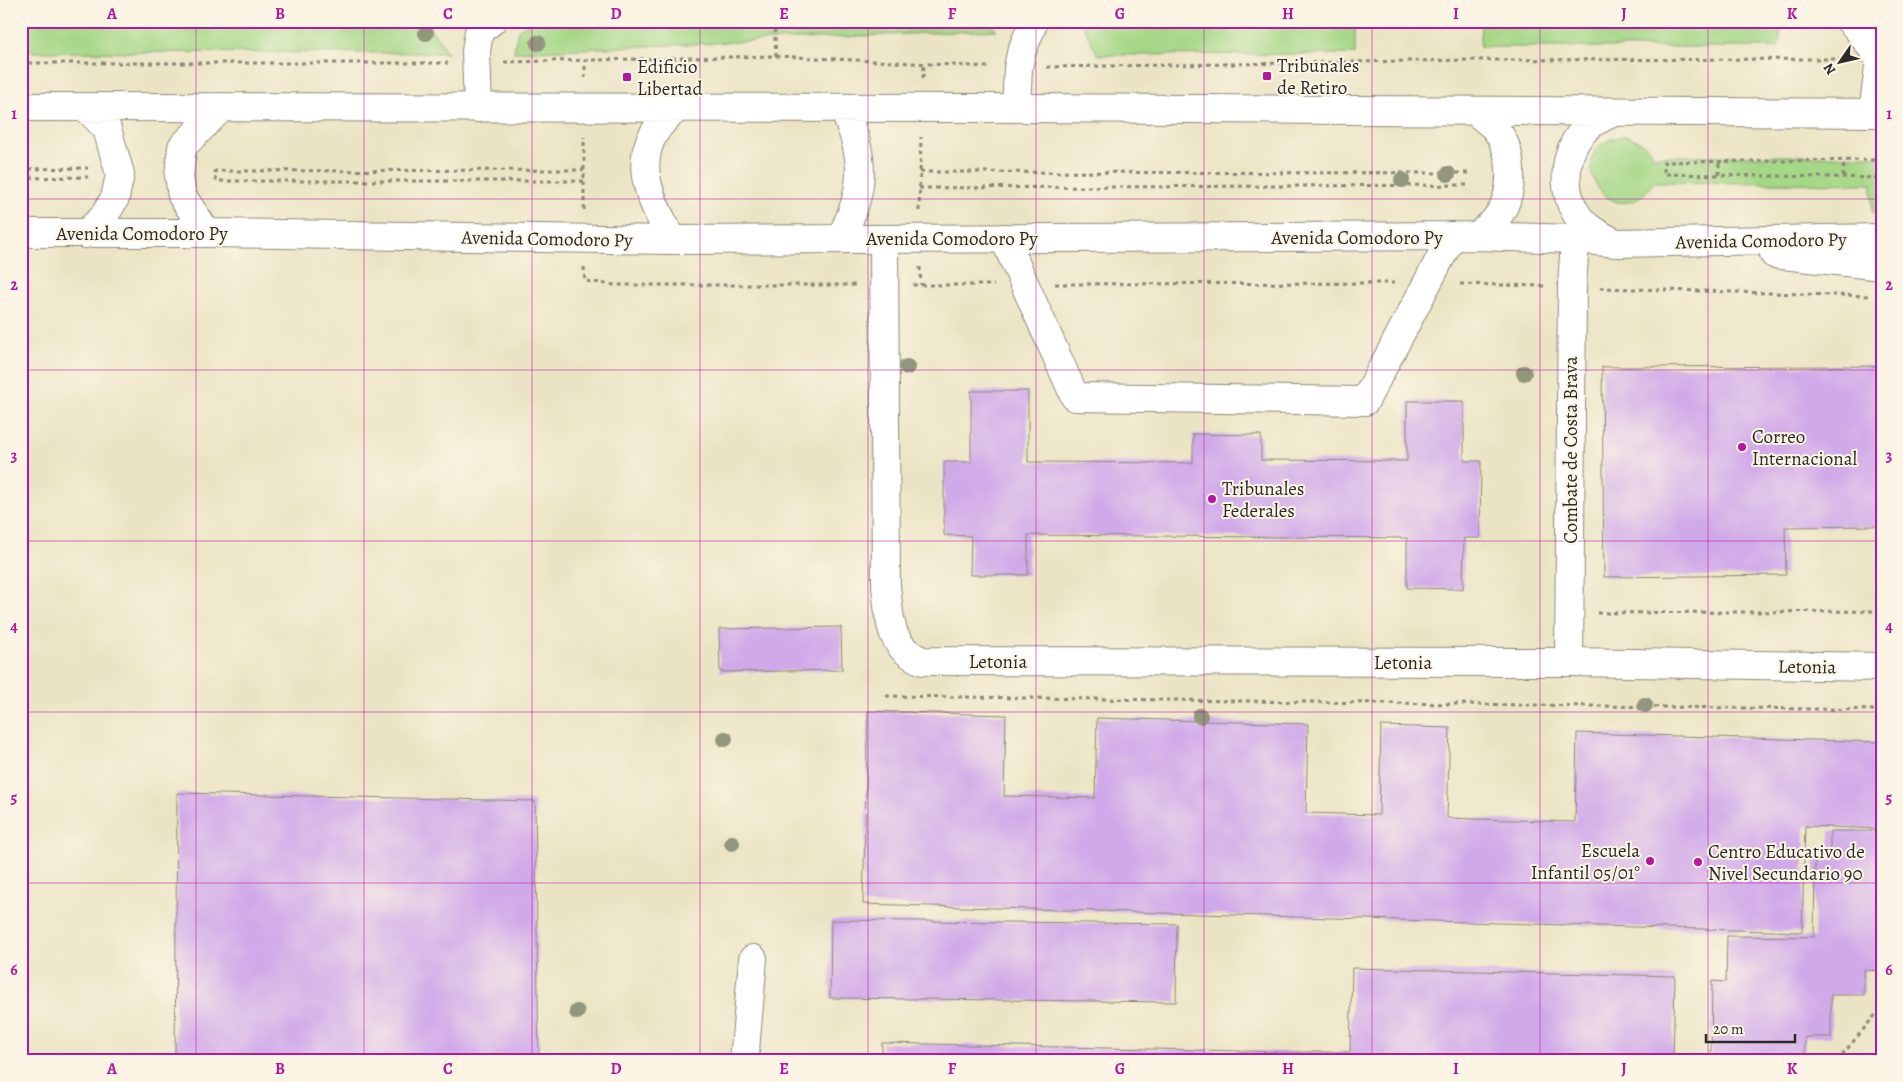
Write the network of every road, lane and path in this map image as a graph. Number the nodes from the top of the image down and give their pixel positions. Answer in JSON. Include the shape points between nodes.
{"nodes":[{"id":1,"x":774,"y":21,"type":"edge"},
{"id":2,"x":1034,"y":21,"type":"edge"},
{"id":3,"x":1850,"y":21,"type":"edge"},
{"id":4,"x":481,"y":25,"type":"edge"},
{"id":5,"x":776,"y":56,"type":"junction"},
{"id":6,"x":1880,"y":59,"type":"junction"},
{"id":7,"x":585,"y":60,"type":"junction"},
{"id":8,"x":476,"y":62,"type":"junction"},
{"id":9,"x":21,"y":63,"type":"edge"},
{"id":10,"x":924,"y":64,"type":"junction"},
{"id":11,"x":1018,"y":68,"type":"junction"},
{"id":12,"x":21,"y":107,"type":"edge"},
{"id":13,"x":86,"y":107,"type":"junction"},
{"id":14,"x":222,"y":107,"type":"junction"},
{"id":15,"x":478,"y":108,"type":"junction"},
{"id":16,"x":584,"y":108,"type":"junction"},
{"id":17,"x":678,"y":108,"type":"junction"},
{"id":18,"x":843,"y":108,"type":"junction"},
{"id":19,"x":1016,"y":108,"type":"junction"},
{"id":20,"x":921,"y":109,"type":"junction"},
{"id":21,"x":1475,"y":111,"type":"junction"},
{"id":22,"x":1617,"y":111,"type":"junction"},
{"id":23,"x":1878,"y":113,"type":"edge"},
{"id":24,"x":1844,"y":160,"type":"junction"},
{"id":25,"x":1882,"y":160,"type":"edge"},
{"id":26,"x":1719,"y":162,"type":"junction"},
{"id":27,"x":21,"y":168,"type":"edge"},
{"id":28,"x":584,"y":170,"type":"junction"},
{"id":29,"x":920,"y":172,"type":"junction"},
{"id":30,"x":1470,"y":173,"type":"dead end"},
{"id":31,"x":1719,"y":175,"type":"junction"},
{"id":32,"x":1843,"y":177,"type":"junction"},
{"id":33,"x":21,"y":178,"type":"edge"},
{"id":34,"x":1882,"y":178,"type":"edge"},
{"id":35,"x":584,"y":181,"type":"junction"},
{"id":36,"x":1470,"y":185,"type":"dead end"},
{"id":37,"x":920,"y":188,"type":"junction"},
{"id":38,"x":207,"y":233,"type":"junction"},
{"id":39,"x":21,"y":234,"type":"edge"},
{"id":40,"x":85,"y":234,"type":"junction"},
{"id":41,"x":1465,"y":236,"type":"junction"},
{"id":42,"x":919,"y":238,"type":"junction"},
{"id":43,"x":1004,"y":238,"type":"junction"},
{"id":44,"x":1882,"y":238,"type":"edge"},
{"id":45,"x":583,"y":239,"type":"junction"},
{"id":46,"x":840,"y":239,"type":"junction"},
{"id":47,"x":884,"y":239,"type":"junction"},
{"id":48,"x":1575,"y":239,"type":"junction"},
{"id":49,"x":674,"y":240,"type":"junction"},
{"id":50,"x":1686,"y":242,"type":"junction"},
{"id":51,"x":1617,"y":243,"type":"junction"},
{"id":52,"x":1882,"y":266,"type":"edge"},
{"id":53,"x":1427,"y":283,"type":"junction"},
{"id":54,"x":1025,"y":284,"type":"junction"},
{"id":55,"x":885,"y":285,"type":"junction"},
{"id":56,"x":921,"y":285,"type":"junction"},
{"id":57,"x":1572,"y":287,"type":"junction"},
{"id":58,"x":1872,"y":296,"type":"dead end"},
{"id":59,"x":1882,"y":611,"type":"edge"},
{"id":60,"x":1569,"y":613,"type":"junction"},
{"id":61,"x":1568,"y":662,"type":"junction"},
{"id":62,"x":1882,"y":667,"type":"edge"},
{"id":63,"x":886,"y":696,"type":"dead end"},
{"id":64,"x":1882,"y":710,"type":"edge"},
{"id":65,"x":753,"y":959,"type":"dead end"},
{"id":66,"x":1882,"y":1007,"type":"edge"},
{"id":67,"x":744,"y":1061,"type":"edge"},
{"id":68,"x":1837,"y":1061,"type":"edge"}],
"edges":[{"from":1,"to":5,"type":"path"},
{"from":2,"to":11,"type":"main road"},
{"from":3,"to":6,"type":"main road"},
{"from":4,"to":8,"type":"main road"},
{"from":5,"to":7,"type":"path"},
{"from":5,"to":10,"type":"path"},
{"from":6,"to":11,"type":"path","via":[[1472,60]]},
{"from":6,"to":23,"type":"main road"},
{"from":7,"to":8,"type":"path"},
{"from":7,"to":16,"type":"path"},
{"from":8,"to":9,"type":"path"},
{"from":8,"to":15,"type":"main road"},
{"from":10,"to":11,"type":"path"},
{"from":10,"to":20,"type":"path"},
{"from":11,"to":19,"type":"main road"},
{"from":12,"to":13,"type":"main road"},
{"from":13,"to":14,"type":"main road"},
{"from":13,"to":40,"type":"main road","via":[[107,129],[120,174],[115,198],[103,218]]},
{"from":14,"to":15,"type":"main road"},
{"from":14,"to":38,"type":"main road","via":[[182,147],[179,176],[182,196]]},
{"from":15,"to":16,"type":"main road"},
{"from":16,"to":17,"type":"main road"},
{"from":16,"to":28,"type":"path"},
{"from":17,"to":18,"type":"main road"},
{"from":17,"to":49,"type":"main road","via":[[655,132],[645,164],[650,198]]},
{"from":18,"to":20,"type":"main road"},
{"from":18,"to":46,"type":"main road","via":[[853,129],[861,169],[855,205]]},
{"from":19,"to":20,"type":"main road"},
{"from":19,"to":21,"type":"main road"},
{"from":20,"to":29,"type":"path"},
{"from":21,"to":22,"type":"main road"},
{"from":21,"to":41,"type":"main road","via":[[1494,127],[1506,149],[1511,173],[1507,198],[1496,220]]},
{"from":22,"to":23,"type":"main road"},
{"from":22,"to":51,"type":"main road","via":[[1596,120],[1580,135],[1569,155],[1566,177],[1570,199],[1580,219],[1597,234]]},
{"from":24,"to":25,"type":"path"},
{"from":24,"to":26,"type":"path"},
{"from":24,"to":32,"type":"path"},
{"from":26,"to":31,"type":"path"},
{"from":26,"to":31,"type":"path","via":[[1664,162],[1664,174]]},
{"from":27,"to":33,"type":"path","via":[[88,168],[88,178]]},
{"from":28,"to":35,"type":"path"},
{"from":28,"to":35,"type":"path","via":[[216,171],[216,181]]},
{"from":29,"to":30,"type":"path"},
{"from":29,"to":37,"type":"path"},
{"from":31,"to":32,"type":"path"},
{"from":32,"to":34,"type":"path"},
{"from":35,"to":45,"type":"path"},
{"from":36,"to":37,"type":"path"},
{"from":37,"to":42,"type":"path"},
{"from":38,"to":40,"type":"main road","name":"Avenida Comodoro Py"},
{"from":38,"to":45,"type":"main road","name":"Avenida Comodoro Py"},
{"from":39,"to":40,"type":"main road","name":"Avenida Comodoro Py"},
{"from":41,"to":43,"type":"main road","name":"Avenida Comodoro Py"},
{"from":41,"to":48,"type":"main road","name":"Avenida Comodoro Py"},
{"from":41,"to":53,"type":"main road"},
{"from":42,"to":43,"type":"main road","name":"Avenida Comodoro Py"},
{"from":42,"to":47,"type":"main road","name":"Avenida Comodoro Py"},
{"from":42,"to":56,"type":"path"},
{"from":43,"to":54,"type":"main road"},
{"from":44,"to":50,"type":"main road","name":"Avenida Comodoro Py"},
{"from":45,"to":49,"type":"main road","name":"Avenida Comodoro Py"},
{"from":45,"to":55,"type":"path","via":[[585,281],[614,285]]},
{"from":46,"to":47,"type":"main road","name":"Avenida Comodoro Py"},
{"from":46,"to":49,"type":"main road","name":"Avenida Comodoro Py"},
{"from":47,"to":55,"type":"main road"},
{"from":48,"to":51,"type":"main road","name":"Avenida Comodoro Py"},
{"from":48,"to":57,"type":"main road","name":"Combate de Costa Brava"},
{"from":50,"to":51,"type":"main road","name":"Avenida Comodoro Py"},
{"from":50,"to":52,"type":"main road"},
{"from":53,"to":54,"type":"path"},
{"from":53,"to":54,"type":"main road","via":[[1365,401],[1075,397]]},
{"from":53,"to":57,"type":"path"},
{"from":54,"to":56,"type":"path"},
{"from":55,"to":56,"type":"path"},
{"from":55,"to":61,"type":"main road","name":"Letonia","via":[[886,586],[890,625],[903,650],[912,657],[923,661]]},
{"from":57,"to":58,"type":"path"},
{"from":57,"to":60,"type":"main road","name":"Combate de Costa Brava"},
{"from":59,"to":60,"type":"path"},
{"from":60,"to":61,"type":"main road","name":"Combate de Costa Brava"},
{"from":61,"to":62,"type":"main road","name":"Letonia"},
{"from":63,"to":64,"type":"path"},
{"from":65,"to":67,"type":"main road"},
{"from":66,"to":68,"type":"path"}]}
